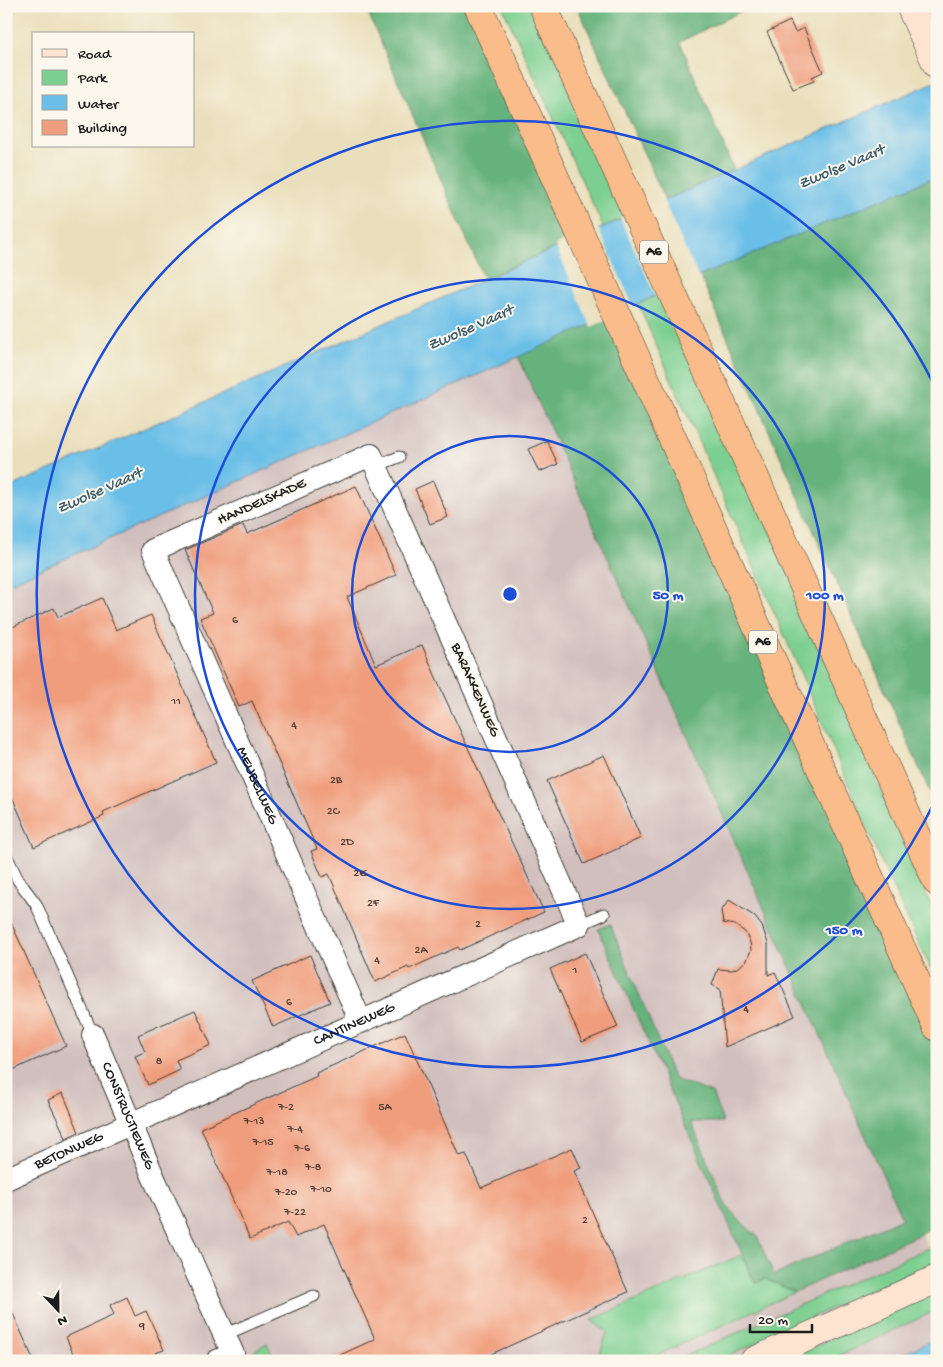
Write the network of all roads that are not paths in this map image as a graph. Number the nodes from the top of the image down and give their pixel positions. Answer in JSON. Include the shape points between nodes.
{"nodes":[{"id":1,"x":478,"y":6,"type":"edge"},
{"id":2,"x":543,"y":6,"type":"edge"},
{"id":3,"x":910,"y":6,"type":"edge"},
{"id":4,"x":937,"y":66,"type":"edge"},
{"id":5,"x":399,"y":456,"type":"dead end"},
{"id":6,"x":374,"y":461,"type":"junction"},
{"id":7,"x":152,"y":550,"type":"joint"},
{"id":8,"x":6,"y":855,"type":"edge"},
{"id":9,"x":18,"y":880,"type":"junction"},
{"id":10,"x":937,"y":882,"type":"edge"},
{"id":11,"x":6,"y":886,"type":"edge"},
{"id":12,"x":604,"y":914,"type":"dead end"},
{"id":13,"x":579,"y":925,"type":"junction"},
{"id":14,"x":361,"y":1022,"type":"junction"},
{"id":15,"x":937,"y":1027,"type":"edge"},
{"id":16,"x":93,"y":1035,"type":"joint"},
{"id":17,"x":131,"y":1123,"type":"junction"},
{"id":18,"x":6,"y":1179,"type":"edge"},
{"id":19,"x":937,"y":1279,"type":"edge"},
{"id":20,"x":314,"y":1296,"type":"dead end"},
{"id":21,"x":227,"y":1353,"type":"edge"},
{"id":22,"x":754,"y":1361,"type":"edge"}],
"edges":[{"from":1,"to":15,"type":"highway","number":"A6"},
{"from":2,"to":10,"type":"highway","number":"A6"},
{"from":3,"to":4,"type":"main road"},
{"from":5,"to":6,"type":"lane"},
{"from":6,"to":7,"type":"street","name":"HANDELSKADE"},
{"from":6,"to":13,"type":"street","name":"BARAKKENWEG"},
{"from":7,"to":14,"type":"street","name":"MEUBELWEG"},
{"from":8,"to":9,"type":"lane","name":"CONSTRUCTIEWEG"},
{"from":9,"to":11,"type":"lane"},
{"from":9,"to":16,"type":"lane","name":"CONSTRUCTIEWEG","via":[[36,904]]},
{"from":12,"to":13,"type":"lane"},
{"from":13,"to":14,"type":"street","name":"CANTINEWEG"},
{"from":14,"to":17,"type":"street","name":"CANTINEWEG"},
{"from":16,"to":17,"type":"street","name":"CONSTRUCTIEWEG"},
{"from":17,"to":18,"type":"street","name":"BETONWEG"},
{"from":17,"to":21,"type":"street","name":"CONSTRUCTIEWEG"},
{"from":19,"to":22,"type":"main road"},
{"from":20,"to":21,"type":"lane"}]}
